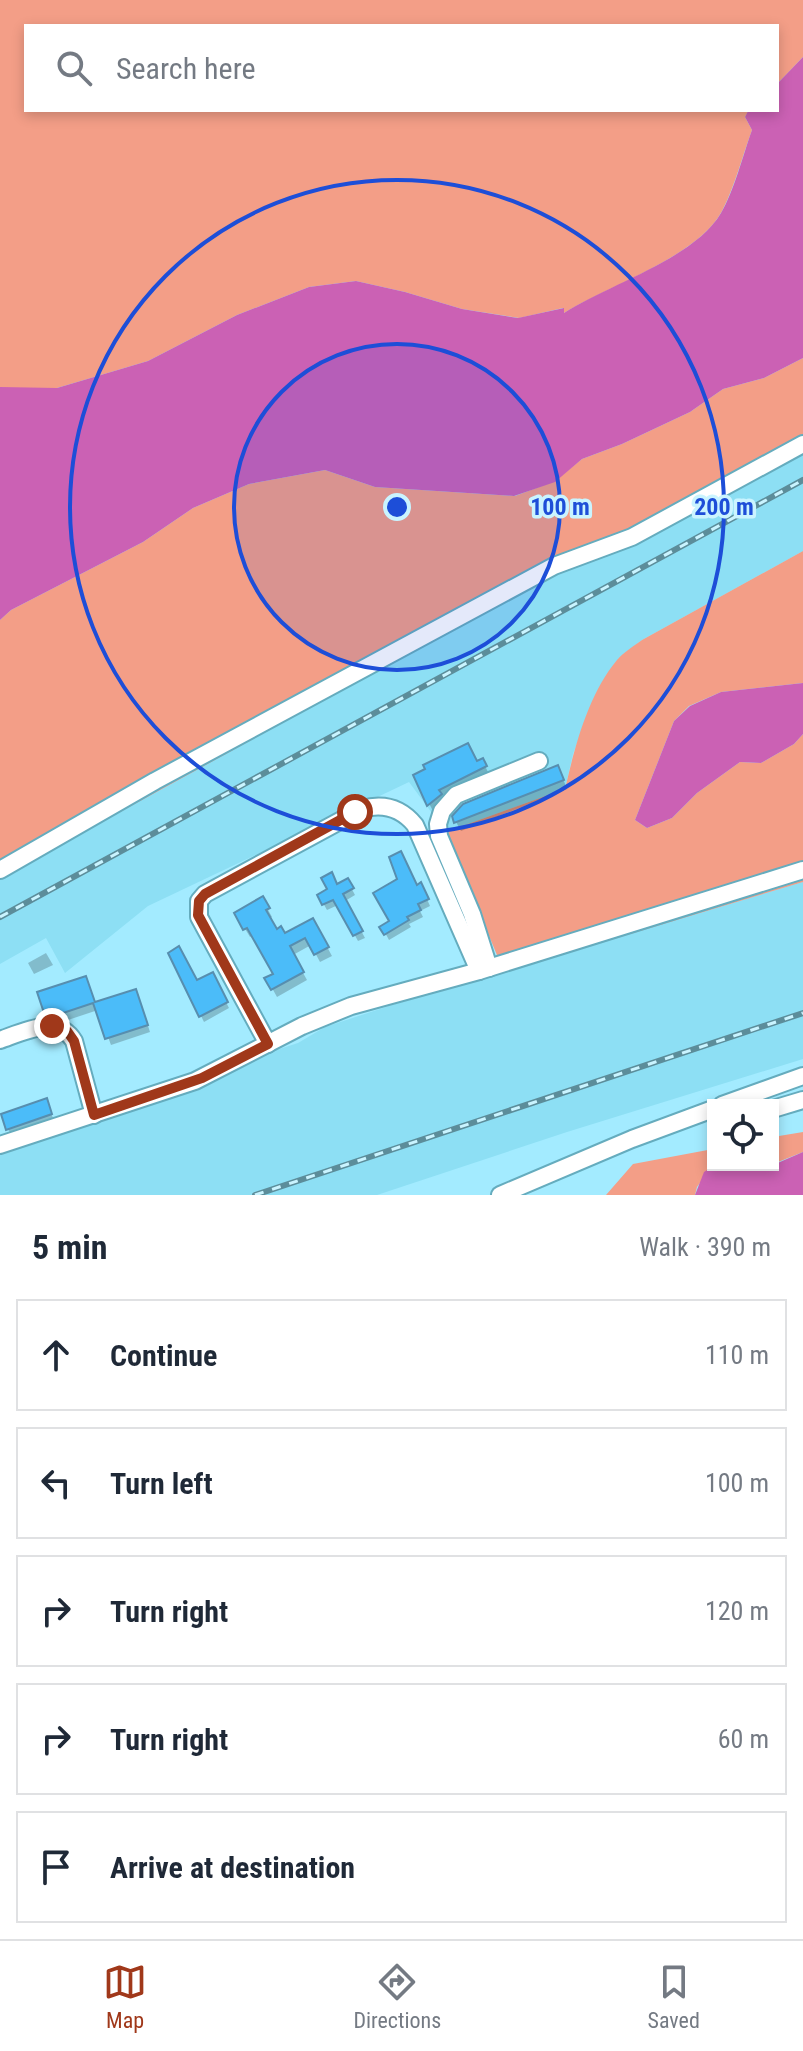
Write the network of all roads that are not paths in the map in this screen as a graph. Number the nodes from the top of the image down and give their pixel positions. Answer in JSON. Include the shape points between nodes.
{"nodes":[{"id":1,"x":803,"y":444,"type":"edge"},
{"id":2,"x":539,"y":761,"type":"dead end"},
{"id":3,"x":0,"y":870,"type":"edge"},
{"id":4,"x":803,"y":870,"type":"edge"},
{"id":5,"x":484,"y":970,"type":"junction"},
{"id":6,"x":0,"y":1040,"type":"edge"},
{"id":7,"x":268,"y":1044,"type":"junction"},
{"id":8,"x":803,"y":1076,"type":"edge"},
{"id":9,"x":739,"y":1099,"type":"edge"},
{"id":10,"x":803,"y":1100,"type":"edge"},
{"id":11,"x":779,"y":1107,"type":"edge"},
{"id":12,"x":707,"y":1111,"type":"edge"},
{"id":13,"x":94,"y":1115,"type":"junction"},
{"id":14,"x":690,"y":1118,"type":"junction"},
{"id":15,"x":707,"y":1122,"type":"edge"},
{"id":16,"x":0,"y":1145,"type":"edge"},
{"id":17,"x":500,"y":1195,"type":"edge"}],
"edges":[{"from":1,"to":3,"type":"street","via":[[632,537],[554,566]]},
{"from":2,"to":5,"type":"street","via":[[456,795],[439,819],[440,841],[472,914]]},
{"from":4,"to":5,"type":"street"},
{"from":5,"to":7,"type":"street","via":[[351,1006]]},
{"from":5,"to":7,"type":"street","via":[[415,825],[391,808],[362,809],[199,901],[198,915]]},
{"from":6,"to":13,"type":"street","via":[[43,1027],[67,1031]]},
{"from":7,"to":13,"type":"street","via":[[202,1078]]},
{"from":8,"to":9,"type":"street"},
{"from":10,"to":11,"type":"street"},
{"from":12,"to":14,"type":"street"},
{"from":13,"to":16,"type":"street"},
{"from":14,"to":15,"type":"street"},
{"from":14,"to":17,"type":"street"}]}
